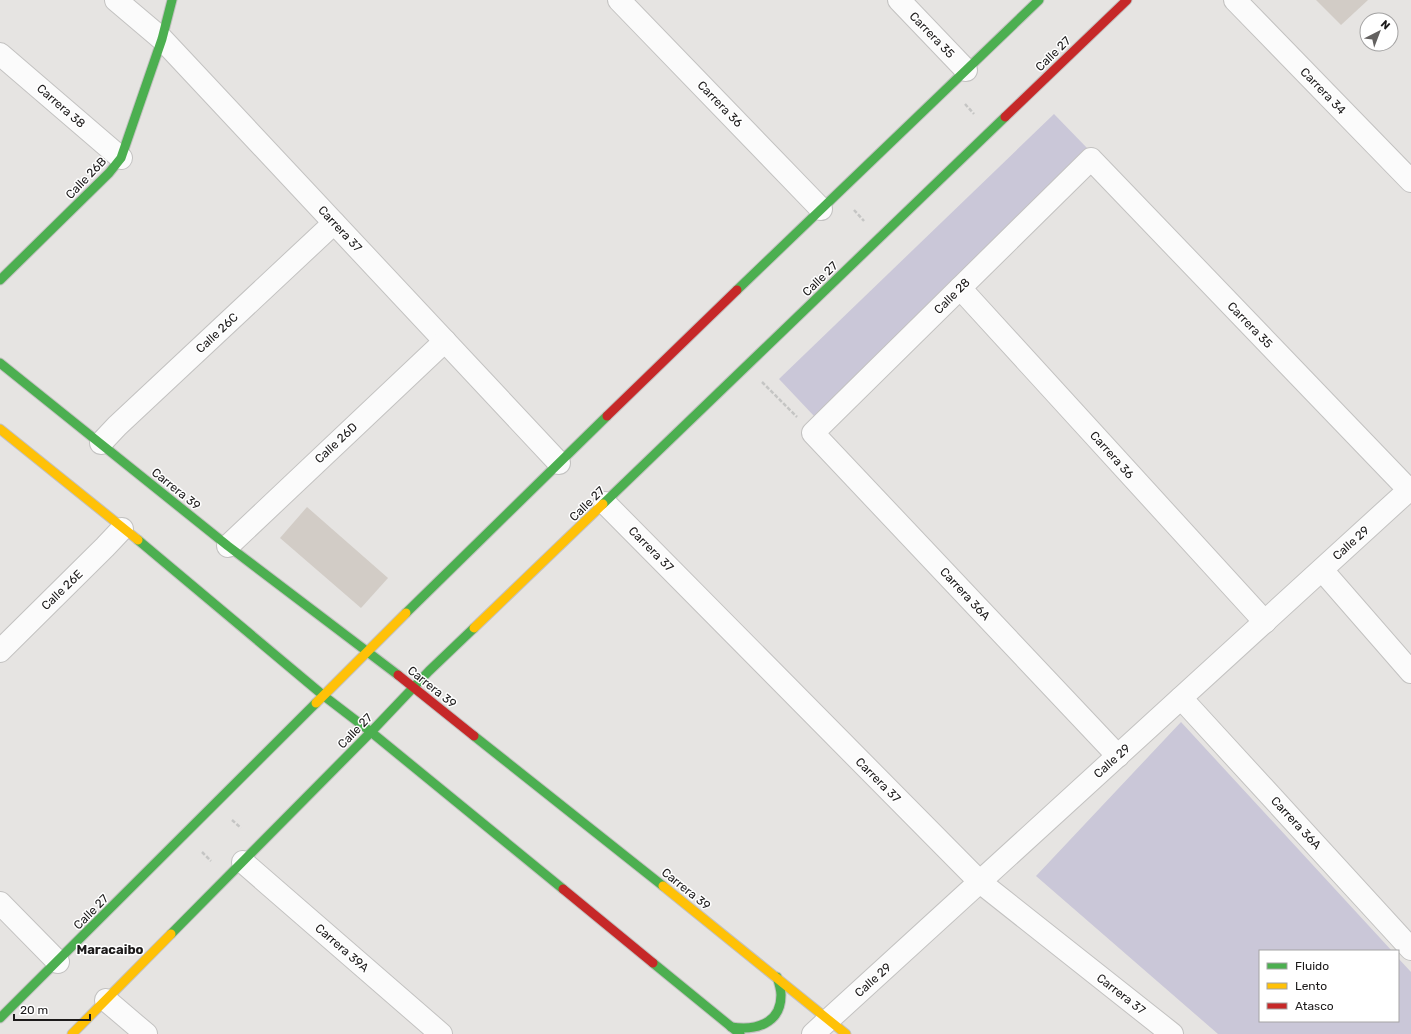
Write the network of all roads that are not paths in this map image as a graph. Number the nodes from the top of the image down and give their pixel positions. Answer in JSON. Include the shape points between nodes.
{"nodes":[{"id":1,"x":116,"y":0,"type":"edge"},
{"id":2,"x":172,"y":0,"type":"edge"},
{"id":3,"x":619,"y":0,"type":"edge"},
{"id":4,"x":899,"y":0,"type":"edge"},
{"id":5,"x":1039,"y":0,"type":"edge"},
{"id":6,"x":1127,"y":0,"type":"edge"},
{"id":7,"x":1235,"y":0,"type":"edge"},
{"id":8,"x":162,"y":39,"type":"junction"},
{"id":9,"x":0,"y":54,"type":"edge"},
{"id":10,"x":966,"y":70,"type":"junction"},
{"id":11,"x":121,"y":158,"type":"junction"},
{"id":12,"x":1091,"y":159,"type":"joint"},
{"id":13,"x":1411,"y":181,"type":"edge"},
{"id":14,"x":821,"y":209,"type":"junction"},
{"id":15,"x":334,"y":223,"type":"junction"},
{"id":16,"x":0,"y":280,"type":"edge"},
{"id":17,"x":960,"y":288,"type":"junction"},
{"id":18,"x":445,"y":341,"type":"junction"},
{"id":19,"x":0,"y":363,"type":"edge"},
{"id":20,"x":0,"y":429,"type":"edge"},
{"id":21,"x":813,"y":433,"type":"joint"},
{"id":22,"x":101,"y":443,"type":"junction"},
{"id":23,"x":559,"y":463,"type":"junction"},
{"id":24,"x":1410,"y":489,"type":"edge"},
{"id":25,"x":605,"y":503,"type":"junction"},
{"id":26,"x":122,"y":529,"type":"junction"},
{"id":27,"x":228,"y":546,"type":"junction"},
{"id":28,"x":1322,"y":570,"type":"junction"},
{"id":29,"x":1265,"y":622,"type":"junction"},
{"id":30,"x":0,"y":651,"type":"edge"},
{"id":31,"x":368,"y":651,"type":"junction"},
{"id":32,"x":1411,"y":672,"type":"edge"},
{"id":33,"x":414,"y":688,"type":"junction"},
{"id":34,"x":324,"y":696,"type":"junction"},
{"id":35,"x":1181,"y":698,"type":"junction"},
{"id":36,"x":371,"y":732,"type":"junction"},
{"id":37,"x":1118,"y":756,"type":"junction"},
{"id":38,"x":243,"y":862,"type":"junction"},
{"id":39,"x":980,"y":882,"type":"junction"},
{"id":40,"x":0,"y":903,"type":"edge"},
{"id":41,"x":1411,"y":949,"type":"edge"},
{"id":42,"x":58,"y":962,"type":"junction"},
{"id":43,"x":777,"y":977,"type":"junction"},
{"id":44,"x":106,"y":1000,"type":"junction"},
{"id":45,"x":0,"y":1018,"type":"edge"},
{"id":46,"x":829,"y":1019,"type":"junction"},
{"id":47,"x":731,"y":1027,"type":"junction"},
{"id":48,"x":72,"y":1034,"type":"edge"},
{"id":49,"x":146,"y":1034,"type":"edge"},
{"id":50,"x":441,"y":1034,"type":"edge"},
{"id":51,"x":740,"y":1034,"type":"edge"},
{"id":52,"x":813,"y":1034,"type":"edge"},
{"id":53,"x":846,"y":1034,"type":"edge"},
{"id":54,"x":1172,"y":1034,"type":"edge"}],
"edges":[{"from":1,"to":8,"type":"street","name":"Carrera 37"},
{"from":2,"to":8,"type":"main road","name":"Calle 26B"},
{"from":3,"to":14,"type":"street","name":"Carrera 36"},
{"from":4,"to":10,"type":"street","name":"Carrera 35"},
{"from":5,"to":10,"type":"main road","name":"Calle 27"},
{"from":6,"to":25,"type":"main road","name":"Calle 27"},
{"from":7,"to":13,"type":"street","name":"Carrera 34"},
{"from":8,"to":11,"type":"main road","name":"Calle 26B"},
{"from":8,"to":15,"type":"street","name":"Carrera 37"},
{"from":9,"to":11,"type":"street","name":"Carrera 38"},
{"from":10,"to":14,"type":"main road","name":"Calle 27"},
{"from":11,"to":16,"type":"main road","name":"Calle 26B","via":[[109,173]]},
{"from":12,"to":17,"type":"street","name":"Calle 28"},
{"from":12,"to":24,"type":"street","name":"Carrera 35"},
{"from":14,"to":23,"type":"main road","name":"Calle 27"},
{"from":15,"to":18,"type":"street","name":"Carrera 37"},
{"from":15,"to":22,"type":"street","name":"Calle 26C"},
{"from":17,"to":21,"type":"street","name":"Calle 28"},
{"from":17,"to":29,"type":"street","name":"Carrera 36"},
{"from":18,"to":23,"type":"street","name":"Carrera 37"},
{"from":18,"to":27,"type":"street","name":"Calle 26D"},
{"from":19,"to":22,"type":"main road","name":"Carrera 39"},
{"from":20,"to":26,"type":"main road"},
{"from":21,"to":37,"type":"street","name":"Carrera 36A"},
{"from":22,"to":27,"type":"main road","name":"Carrera 39"},
{"from":23,"to":31,"type":"main road","name":"Calle 27"},
{"from":24,"to":28,"type":"street","name":"Calle 29"},
{"from":25,"to":33,"type":"main road","name":"Calle 27"},
{"from":25,"to":39,"type":"street","name":"Carrera 37"},
{"from":26,"to":30,"type":"street","name":"Calle 26E"},
{"from":26,"to":34,"type":"main road"},
{"from":27,"to":31,"type":"main road","name":"Carrera 39"},
{"from":28,"to":29,"type":"street","name":"Calle 29"},
{"from":28,"to":32,"type":"street"},
{"from":29,"to":35,"type":"street","name":"Calle 29"},
{"from":31,"to":33,"type":"main road","name":"Carrera 39"},
{"from":31,"to":34,"type":"main road","name":"Calle 27"},
{"from":33,"to":36,"type":"main road","name":"Calle 27"},
{"from":33,"to":43,"type":"main road","name":"Carrera 39"},
{"from":34,"to":36,"type":"main road"},
{"from":34,"to":42,"type":"main road","name":"Calle 27"},
{"from":35,"to":37,"type":"street","name":"Calle 29"},
{"from":35,"to":41,"type":"street","name":"Carrera 36A"},
{"from":36,"to":38,"type":"main road","name":"Calle 27"},
{"from":36,"to":47,"type":"main road"},
{"from":37,"to":39,"type":"street","name":"Calle 29"},
{"from":38,"to":44,"type":"main road","name":"Calle 27"},
{"from":38,"to":50,"type":"street","name":"Carrera 39A"},
{"from":39,"to":46,"type":"street","name":"Calle 29"},
{"from":39,"to":54,"type":"street","name":"Carrera 37"},
{"from":40,"to":42,"type":"street"},
{"from":42,"to":45,"type":"main road","name":"Calle 27"},
{"from":43,"to":46,"type":"main road","name":"Carrera 39"},
{"from":43,"to":47,"type":"main road","via":[[781,999],[771,1019],[763,1026],[752,1029],[741,1030]]},
{"from":44,"to":48,"type":"main road","name":"Calle 27"},
{"from":44,"to":49,"type":"street"},
{"from":46,"to":52,"type":"street","name":"Calle 29"},
{"from":46,"to":53,"type":"main road","name":"Carrera 39"},
{"from":47,"to":51,"type":"main road"}]}
